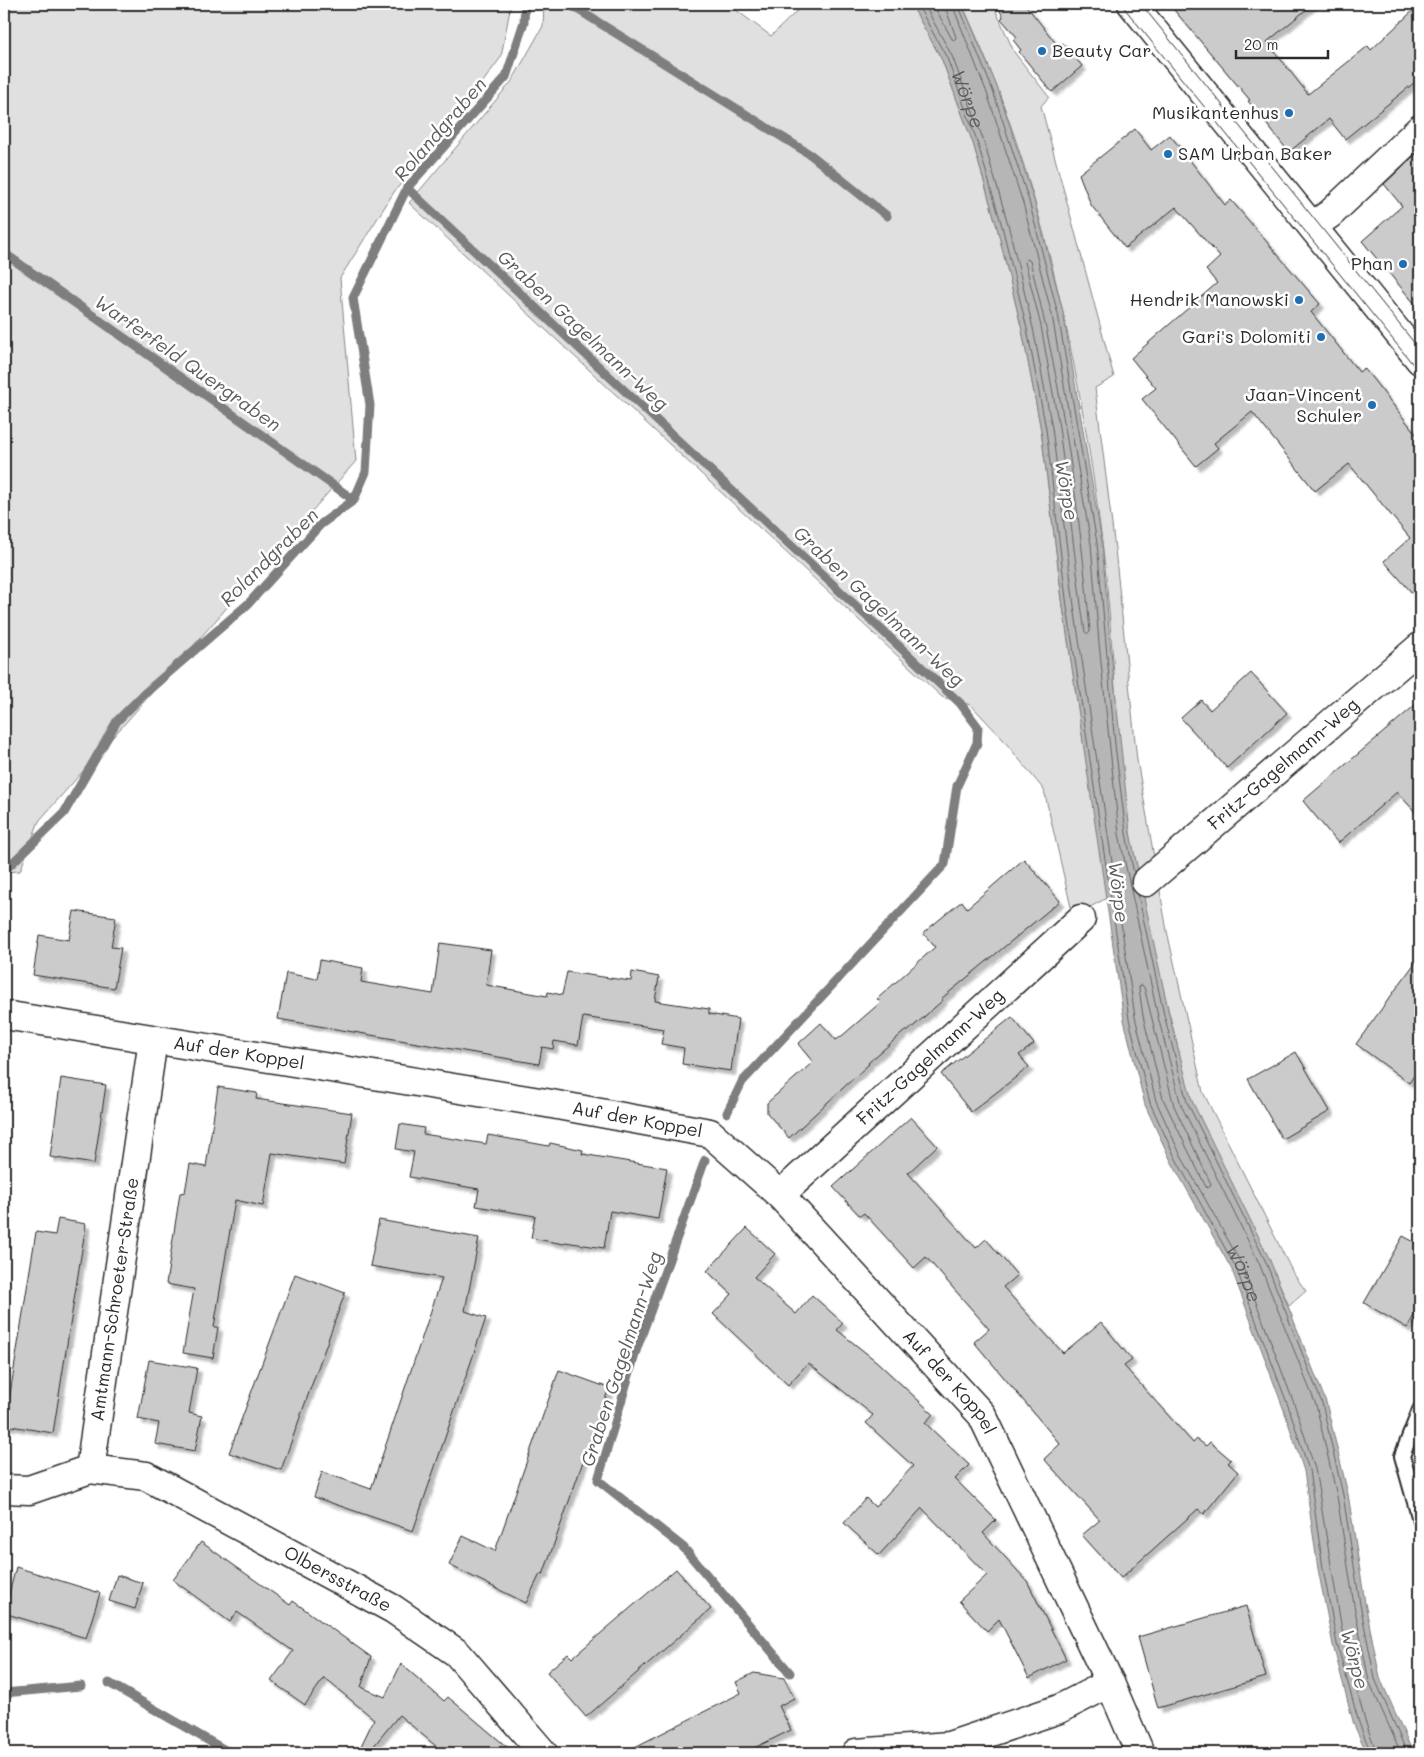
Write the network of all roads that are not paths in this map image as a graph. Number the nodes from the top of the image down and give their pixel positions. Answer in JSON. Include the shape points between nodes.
{"nodes":[{"id":1,"x":1132,"y":4,"type":"edge"},
{"id":2,"x":1420,"y":129,"type":"edge"},
{"id":3,"x":1312,"y":226,"type":"junction"},
{"id":4,"x":1420,"y":360,"type":"edge"},
{"id":5,"x":1420,"y":648,"type":"edge"},
{"id":6,"x":1146,"y":882,"type":"dead end"},
{"id":7,"x":1081,"y":919,"type":"dead end"},
{"id":8,"x":4,"y":1015,"type":"edge"},
{"id":9,"x":153,"y":1040,"type":"junction"},
{"id":10,"x":780,"y":1195,"type":"junction"},
{"id":11,"x":1420,"y":1410,"type":"edge"},
{"id":12,"x":90,"y":1469,"type":"junction"},
{"id":13,"x":4,"y":1489,"type":"edge"},
{"id":14,"x":1420,"y":1520,"type":"edge"},
{"id":15,"x":1110,"y":1683,"type":"junction"},
{"id":16,"x":543,"y":1753,"type":"edge"},
{"id":17,"x":856,"y":1753,"type":"edge"},
{"id":18,"x":1140,"y":1753,"type":"edge"}],
"edges":[{"from":1,"to":3,"type":"street"},
{"from":2,"to":3,"type":"street","via":[[1330,214]]},
{"from":3,"to":4,"type":"street"},
{"from":5,"to":6,"type":"street","name":"Fritz-Gagelmann-Weg"},
{"from":7,"to":10,"type":"street","name":"Fritz-Gagelmann-Weg"},
{"from":8,"to":9,"type":"street","name":"Auf der Koppel"},
{"from":9,"to":10,"type":"street","name":"Auf der Koppel","via":[[546,1103],[710,1133]]},
{"from":9,"to":12,"type":"street","name":"Amtmann-Schroeter-Straße"},
{"from":10,"to":15,"type":"street","name":"Auf der Koppel","via":[[982,1416]]},
{"from":11,"to":14,"type":"lane","via":[[1402,1456]]},
{"from":12,"to":13,"type":"street","via":[[29,1490]]},
{"from":12,"to":16,"type":"street","name":"Olbersstraße","via":[[146,1476],[393,1609],[457,1653]]},
{"from":15,"to":17,"type":"street","via":[[1060,1709],[949,1746]]},
{"from":15,"to":18,"type":"street","name":"Auf der Koppel"}]}
